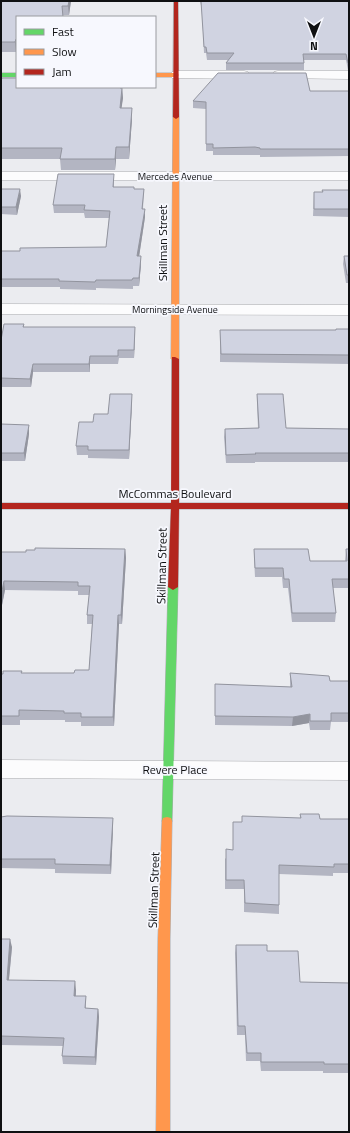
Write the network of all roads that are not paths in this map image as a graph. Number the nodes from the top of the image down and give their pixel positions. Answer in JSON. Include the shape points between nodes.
{"nodes":[{"id":1,"x":176,"y":1,"type":"edge"},
{"id":2,"x":1,"y":74,"type":"edge"},
{"id":3,"x":16,"y":75,"type":"edge"},
{"id":4,"x":156,"y":75,"type":"edge"},
{"id":5,"x":176,"y":75,"type":"junction"},
{"id":6,"x":349,"y":75,"type":"edge"},
{"id":7,"x":1,"y":176,"type":"edge"},
{"id":8,"x":174,"y":176,"type":"junction"},
{"id":9,"x":349,"y":176,"type":"edge"},
{"id":10,"x":1,"y":309,"type":"edge"},
{"id":11,"x":175,"y":309,"type":"junction"},
{"id":12,"x":349,"y":310,"type":"edge"},
{"id":13,"x":1,"y":506,"type":"edge"},
{"id":14,"x":175,"y":506,"type":"junction"},
{"id":15,"x":349,"y":506,"type":"edge"},
{"id":16,"x":1,"y":769,"type":"edge"},
{"id":17,"x":169,"y":770,"type":"junction"},
{"id":18,"x":349,"y":771,"type":"edge"},
{"id":19,"x":163,"y":1132,"type":"edge"}],
"edges":[{"from":1,"to":5,"type":"main road","name":"Skillman Street"},
{"from":2,"to":3,"type":"main road"},
{"from":4,"to":5,"type":"main road"},
{"from":5,"to":6,"type":"street"},
{"from":5,"to":8,"type":"main road","name":"Skillman Street"},
{"from":7,"to":8,"type":"street","name":"Mercedes Avenue"},
{"from":8,"to":9,"type":"street","name":"Mercedes Avenue"},
{"from":8,"to":11,"type":"main road","name":"Skillman Street"},
{"from":10,"to":11,"type":"street","name":"Morningside Avenue"},
{"from":11,"to":12,"type":"street","name":"Morningside Avenue"},
{"from":11,"to":14,"type":"main road","name":"Skillman Street"},
{"from":13,"to":14,"type":"main road","name":"McCommas Boulevard"},
{"from":14,"to":15,"type":"main road","name":"McCommas Boulevard"},
{"from":14,"to":17,"type":"main road","name":"Skillman Street"},
{"from":16,"to":17,"type":"street","name":"Revere Place"},
{"from":17,"to":18,"type":"street","name":"Revere Place"},
{"from":17,"to":19,"type":"main road","name":"Skillman Street","via":[[164,938]]}]}
